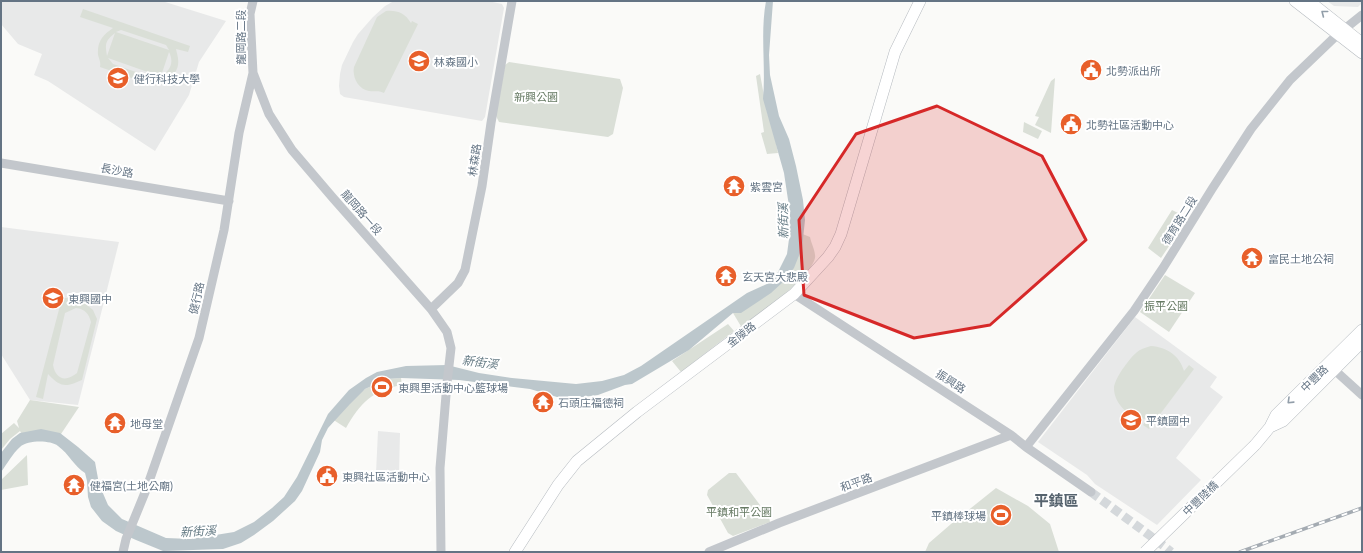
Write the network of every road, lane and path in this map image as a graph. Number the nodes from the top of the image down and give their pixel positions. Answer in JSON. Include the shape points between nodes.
{"nodes":[{"id":1,"x":253,"y":1,"type":"edge"},
{"id":2,"x":512,"y":1,"type":"edge"},
{"id":3,"x":920,"y":1,"type":"edge"},
{"id":4,"x":1295,"y":1,"type":"edge"},
{"id":5,"x":1309,"y":1,"type":"edge"},
{"id":6,"x":1362,"y":15,"type":"edge"},
{"id":7,"x":1341,"y":32,"type":"junction"},
{"id":8,"x":1362,"y":43,"type":"edge"},
{"id":9,"x":1362,"y":53,"type":"edge"},
{"id":10,"x":253,"y":73,"type":"junction"},
{"id":11,"x":1,"y":163,"type":"edge"},
{"id":12,"x":229,"y":201,"type":"junction"},
{"id":13,"x":794,"y":294,"type":"junction"},
{"id":14,"x":431,"y":309,"type":"junction"},
{"id":15,"x":1362,"y":330,"type":"edge"},
{"id":16,"x":1362,"y":342,"type":"edge"},
{"id":17,"x":1332,"y":366,"type":"junction"},
{"id":18,"x":1362,"y":395,"type":"edge"},
{"id":19,"x":1011,"y":435,"type":"junction"},
{"id":20,"x":1255,"y":445,"type":"joint"},
{"id":21,"x":1026,"y":447,"type":"junction"},
{"id":22,"x":1091,"y":492,"type":"tunnel mouth"},
{"id":23,"x":123,"y":552,"type":"edge"},
{"id":24,"x":441,"y":552,"type":"edge"},
{"id":25,"x":515,"y":552,"type":"edge"},
{"id":26,"x":709,"y":552,"type":"edge"},
{"id":27,"x":1145,"y":552,"type":"edge"}],
"edges":[{"from":1,"to":10,"type":"street","name":"龍岡路二段","via":[[250,14]]},
{"from":2,"to":14,"type":"street","name":"林森路","via":[[482,186],[465,270],[458,283]]},
{"from":3,"to":13,"type":"main road","name":"金陵路","via":[[895,52],[836,247]]},
{"from":4,"to":7,"type":"main road"},
{"from":7,"to":5,"type":"main road","one_way":true},
{"from":6,"to":7,"type":"street","name":"德育路二段"},
{"from":7,"to":8,"type":"main road"},
{"from":7,"to":9,"type":"main road"},
{"from":7,"to":21,"type":"street","name":"德育路二段","via":[[1290,80],[1252,129],[1134,311]]},
{"from":10,"to":12,"type":"street","name":"健行路","via":[[239,133]]},
{"from":10,"to":14,"type":"street","name":"龍岡路一段","via":[[269,114],[292,150]]},
{"from":11,"to":12,"type":"street","name":"長沙路"},
{"from":12,"to":23,"type":"street","name":"健行路","via":[[199,338]]},
{"from":13,"to":19,"type":"street","name":"振興路"},
{"from":13,"to":25,"type":"main road","name":"金陵路","via":[[637,412],[577,461],[558,485]]},
{"from":14,"to":24,"type":"street","name":"龍岡路一段","via":[[447,332],[451,348],[440,468]]},
{"from":15,"to":17,"type":"main road","name":"中豐路"},
{"from":16,"to":17,"type":"main road","name":"中豐路"},
{"from":17,"to":18,"type":"street"},
{"from":17,"to":20,"type":"main road","name":"中豐路","via":[[1283,421],[1270,427]]},
{"from":19,"to":21,"type":"street","name":"振興路"},
{"from":19,"to":26,"type":"street","name":"和平路"},
{"from":20,"to":27,"type":"main road","name":"中豐陸橋","bridge":true},
{"from":21,"to":22,"type":"street","name":"振興路"}]}
